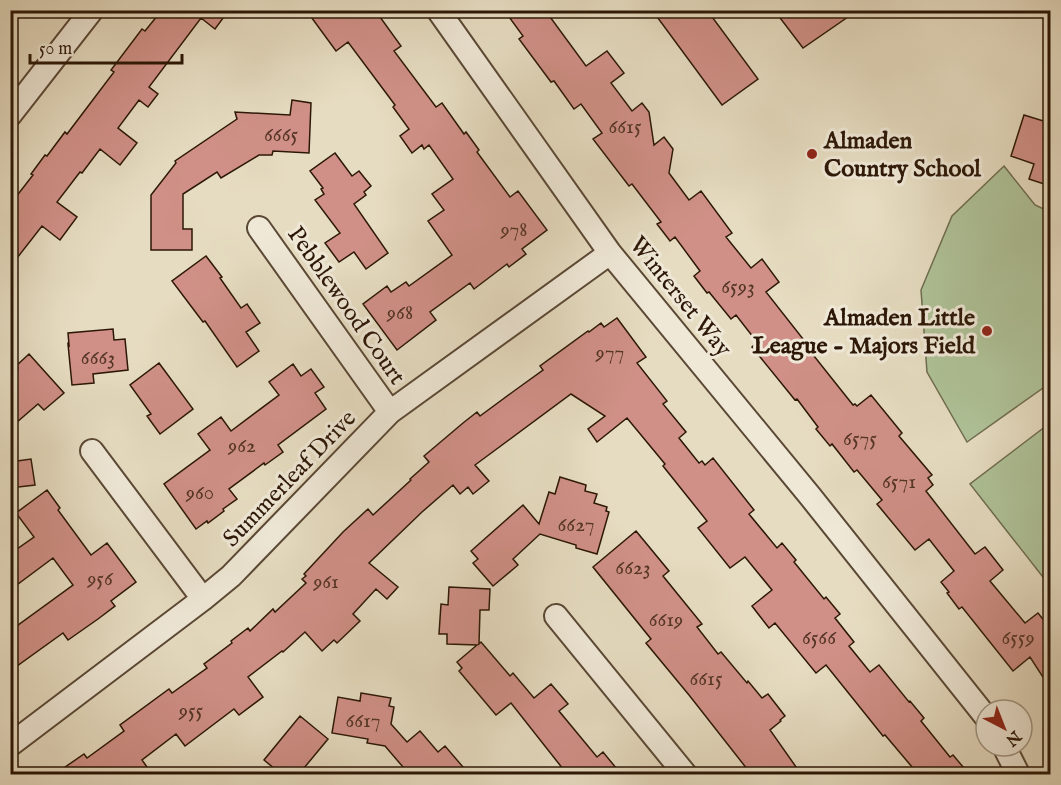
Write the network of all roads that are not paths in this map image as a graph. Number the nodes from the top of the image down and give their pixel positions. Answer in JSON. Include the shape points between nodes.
{"nodes":[{"id":1,"x":92,"y":10,"type":"edge"},
{"id":2,"x":438,"y":10,"type":"edge"},
{"id":3,"x":18,"y":89,"type":"edge"},
{"id":4,"x":10,"y":115,"type":"edge"},
{"id":5,"x":259,"y":228,"type":"dead end"},
{"id":6,"x":610,"y":253,"type":"junction"},
{"id":7,"x":390,"y":412,"type":"junction"},
{"id":8,"x":92,"y":451,"type":"dead end"},
{"id":9,"x":203,"y":599,"type":"junction"},
{"id":10,"x":556,"y":616,"type":"dead end"},
{"id":11,"x":974,"y":702,"type":"edge"},
{"id":12,"x":10,"y":745,"type":"edge"},
{"id":13,"x":1010,"y":758,"type":"edge"},
{"id":14,"x":685,"y":774,"type":"edge"},
{"id":15,"x":1018,"y":774,"type":"edge"}],
"edges":[{"from":1,"to":3,"type":"street"},
{"from":2,"to":6,"type":"street","name":"Winterset Way"},
{"from":3,"to":4,"type":"street"},
{"from":5,"to":7,"type":"street","name":"Pebblewood Court"},
{"from":6,"to":7,"type":"street","name":"Summerleaf Drive"},
{"from":6,"to":11,"type":"street","name":"Winterset Way"},
{"from":7,"to":9,"type":"street","name":"Summerleaf Drive","via":[[231,576]]},
{"from":8,"to":9,"type":"street"},
{"from":9,"to":12,"type":"street","name":"Summerleaf Drive"},
{"from":10,"to":14,"type":"street"},
{"from":13,"to":15,"type":"street"}]}
